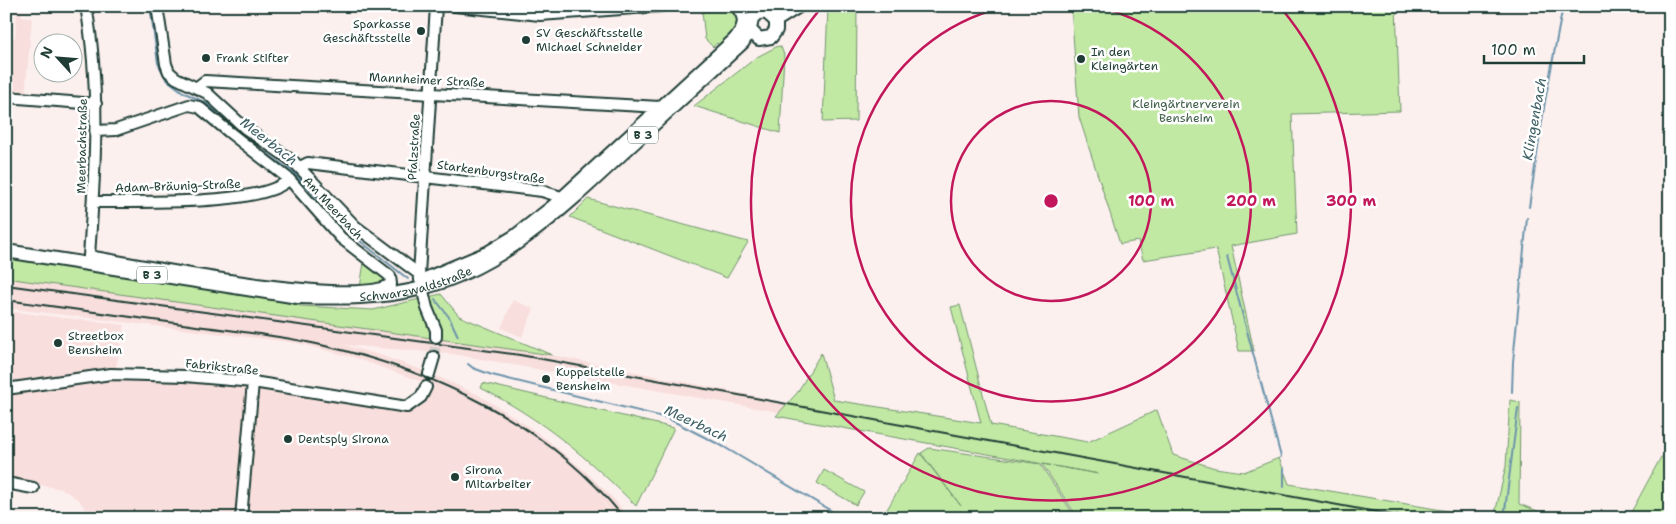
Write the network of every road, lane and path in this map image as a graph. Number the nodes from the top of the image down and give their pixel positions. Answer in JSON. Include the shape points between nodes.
{"nodes":[{"id":1,"x":86,"y":6,"type":"edge"},
{"id":2,"x":157,"y":6,"type":"edge"},
{"id":3,"x":436,"y":6,"type":"edge"},
{"id":4,"x":455,"y":6,"type":"edge"},
{"id":5,"x":662,"y":6,"type":"edge"},
{"id":6,"x":735,"y":6,"type":"edge"},
{"id":7,"x":743,"y":6,"type":"edge"},
{"id":8,"x":786,"y":6,"type":"edge"},
{"id":9,"x":799,"y":6,"type":"edge"},
{"id":10,"x":646,"y":7,"type":"edge"},
{"id":11,"x":540,"y":10,"type":"edge"},
{"id":12,"x":760,"y":10,"type":"edge"},
{"id":13,"x":776,"y":22,"type":"junction"},
{"id":14,"x":749,"y":33,"type":"junction"},
{"id":15,"x":196,"y":88,"type":"junction"},
{"id":16,"x":429,"y":93,"type":"junction"},
{"id":17,"x":6,"y":97,"type":"edge"},
{"id":18,"x":96,"y":104,"type":"junction"},
{"id":19,"x":660,"y":107,"type":"junction"},
{"id":20,"x":96,"y":131,"type":"junction"},
{"id":21,"x":300,"y":167,"type":"junction"},
{"id":22,"x":424,"y":176,"type":"junction"},
{"id":23,"x":289,"y":179,"type":"junction"},
{"id":24,"x":561,"y":197,"type":"junction"},
{"id":25,"x":93,"y":202,"type":"junction"},
{"id":26,"x":6,"y":251,"type":"edge"},
{"id":27,"x":88,"y":256,"type":"joint"},
{"id":28,"x":392,"y":281,"type":"joint"},
{"id":29,"x":420,"y":281,"type":"junction"},
{"id":30,"x":436,"y":337,"type":"tunnel mouth"},
{"id":31,"x":434,"y":357,"type":"tunnel mouth"},
{"id":32,"x":429,"y":374,"type":"dead end"},
{"id":33,"x":253,"y":382,"type":"junction"},
{"id":34,"x":426,"y":387,"type":"dead end"},
{"id":35,"x":6,"y":389,"type":"edge"},
{"id":36,"x":6,"y":483,"type":"edge"},
{"id":37,"x":33,"y":488,"type":"dead end"},
{"id":38,"x":241,"y":518,"type":"edge"}],
"edges":[{"from":1,"to":18,"type":"street","name":"Meerbachstraße","via":[[93,49]]},
{"from":2,"to":15,"type":"street","via":[[169,72]]},
{"from":3,"to":16,"type":"street","name":"Pfalzstraße"},
{"from":4,"to":11,"type":"street"},
{"from":5,"to":10,"type":"street"},
{"from":6,"to":19,"type":"street","name":"Schwarzwaldstraße","via":[[743,23],[738,35]]},
{"from":7,"to":14,"type":"street","via":[[750,16]]},
{"from":8,"to":12,"type":"main road","number":"B 3","via":[[775,12]]},
{"from":9,"to":13,"type":"main road","number":"B 3"},
{"from":10,"to":11,"type":"street"},
{"from":12,"to":13,"type":"main road"},
{"from":12,"to":14,"type":"main road","number":"B 3"},
{"from":13,"to":14,"type":"main road","number":"B 3","via":[[776,30],[771,37],[763,40]]},
{"from":14,"to":29,"type":"main road","name":"Schwarzwaldstraße","number":"B 3","via":[[543,225],[478,266]]},
{"from":15,"to":16,"type":"street","name":"Mannheimer Straße","via":[[205,81]]},
{"from":15,"to":21,"type":"street","via":[[207,93],[246,129]]},
{"from":16,"to":19,"type":"street","name":"Mannheimer Straße"},
{"from":16,"to":22,"type":"street","name":"Pfalzstraße"},
{"from":17,"to":18,"type":"street"},
{"from":18,"to":20,"type":"street","name":"Meerbachstraße"},
{"from":19,"to":24,"type":"street","name":"Schwarzwaldstraße"},
{"from":20,"to":23,"type":"street","name":"Am Meerbach","via":[[116,130],[196,105]]},
{"from":20,"to":25,"type":"street","name":"Meerbachstraße"},
{"from":21,"to":22,"type":"street","name":"Starkenburgstraße","via":[[308,163]]},
{"from":21,"to":29,"type":"street","via":[[355,226]]},
{"from":22,"to":24,"type":"street","name":"Starkenburgstraße","via":[[542,191]]},
{"from":22,"to":29,"type":"street","name":"Pfalzstraße"},
{"from":23,"to":25,"type":"street","name":"Adam-Bräunig-Straße","via":[[282,186],[256,194],[213,200]]},
{"from":23,"to":28,"type":"street","name":"Am Meerbach","via":[[340,238],[390,276]]},
{"from":24,"to":29,"type":"street","name":"Schwarzwaldstraße","via":[[515,235],[487,252]]},
{"from":25,"to":27,"type":"street","name":"Meerbachstraße"},
{"from":26,"to":29,"type":"main road","name":"Schwarzwaldstraße","number":"B 3","via":[[298,297],[376,296]]},
{"from":27,"to":28,"type":"street","name":"Schwarzwaldstraße","via":[[284,287],[369,289],[387,286]]},
{"from":29,"to":30,"type":"street"},
{"from":31,"to":32,"type":"street"},
{"from":33,"to":34,"type":"street","name":"Fabrikstraße","via":[[407,407],[420,397]]},
{"from":33,"to":35,"type":"street","name":"Fabrikstraße","via":[[111,374]]},
{"from":33,"to":38,"type":"street"},
{"from":36,"to":37,"type":"street"}]}
